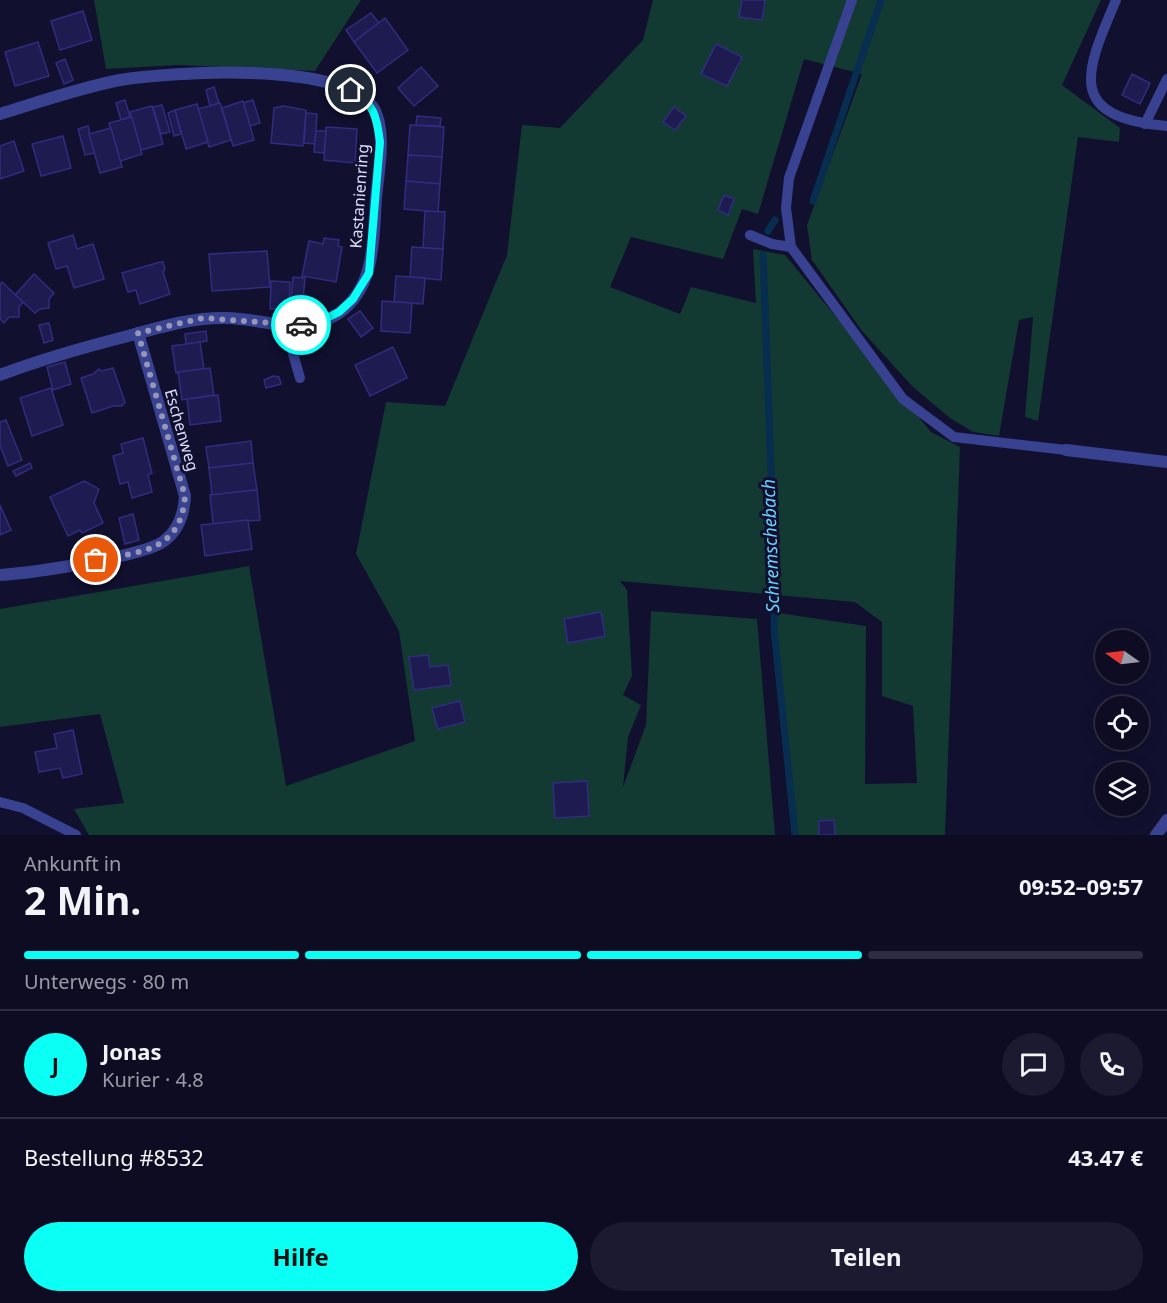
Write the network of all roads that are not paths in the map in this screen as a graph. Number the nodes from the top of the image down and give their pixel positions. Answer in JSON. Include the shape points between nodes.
{"nodes":[{"id":1,"x":852,"y":0,"type":"edge"},
{"id":2,"x":1116,"y":0,"type":"edge"},
{"id":3,"x":1167,"y":79,"type":"edge"},
{"id":4,"x":0,"y":114,"type":"edge"},
{"id":5,"x":1145,"y":124,"type":"junction"},
{"id":6,"x":1167,"y":126,"type":"edge"},
{"id":7,"x":750,"y":235,"type":"dead end"},
{"id":8,"x":790,"y":247,"type":"junction"},
{"id":9,"x":285,"y":326,"type":"junction"},
{"id":10,"x":138,"y":333,"type":"junction"},
{"id":11,"x":0,"y":375,"type":"edge"},
{"id":12,"x":300,"y":378,"type":"dead end"},
{"id":13,"x":1066,"y":450,"type":"joint"},
{"id":14,"x":1167,"y":462,"type":"edge"},
{"id":15,"x":0,"y":575,"type":"edge"},
{"id":16,"x":0,"y":802,"type":"edge"},
{"id":17,"x":1167,"y":820,"type":"edge"},
{"id":18,"x":76,"y":835,"type":"edge"},
{"id":19,"x":1156,"y":835,"type":"edge"}],
"edges":[{"from":1,"to":8,"type":"lane","via":[[789,178],[786,207]]},
{"from":2,"to":5,"type":"lane","via":[[1092,62],[1091,88],[1102,107],[1122,119]]},
{"from":3,"to":5,"type":"lane"},
{"from":4,"to":9,"type":"street","name":"Kastanienring","via":[[117,81],[180,73],[303,78],[337,84],[360,95],[376,112],[380,142],[369,273],[353,299],[339,312],[319,322]]},
{"from":5,"to":6,"type":"lane"},
{"from":7,"to":8,"type":"lane"},
{"from":8,"to":13,"type":"lane","via":[[903,399],[954,437]]},
{"from":9,"to":10,"type":"street","name":"Kastanienring","via":[[203,318]]},
{"from":9,"to":12,"type":"lane"},
{"from":10,"to":11,"type":"street","name":"Kastanienring"},
{"from":10,"to":15,"type":"street","name":"Eschenweg","via":[[185,496],[180,522],[164,542],[138,553]]},
{"from":13,"to":14,"type":"street"},
{"from":16,"to":18,"type":"lane","via":[[23,808]]},
{"from":17,"to":19,"type":"street"}]}
